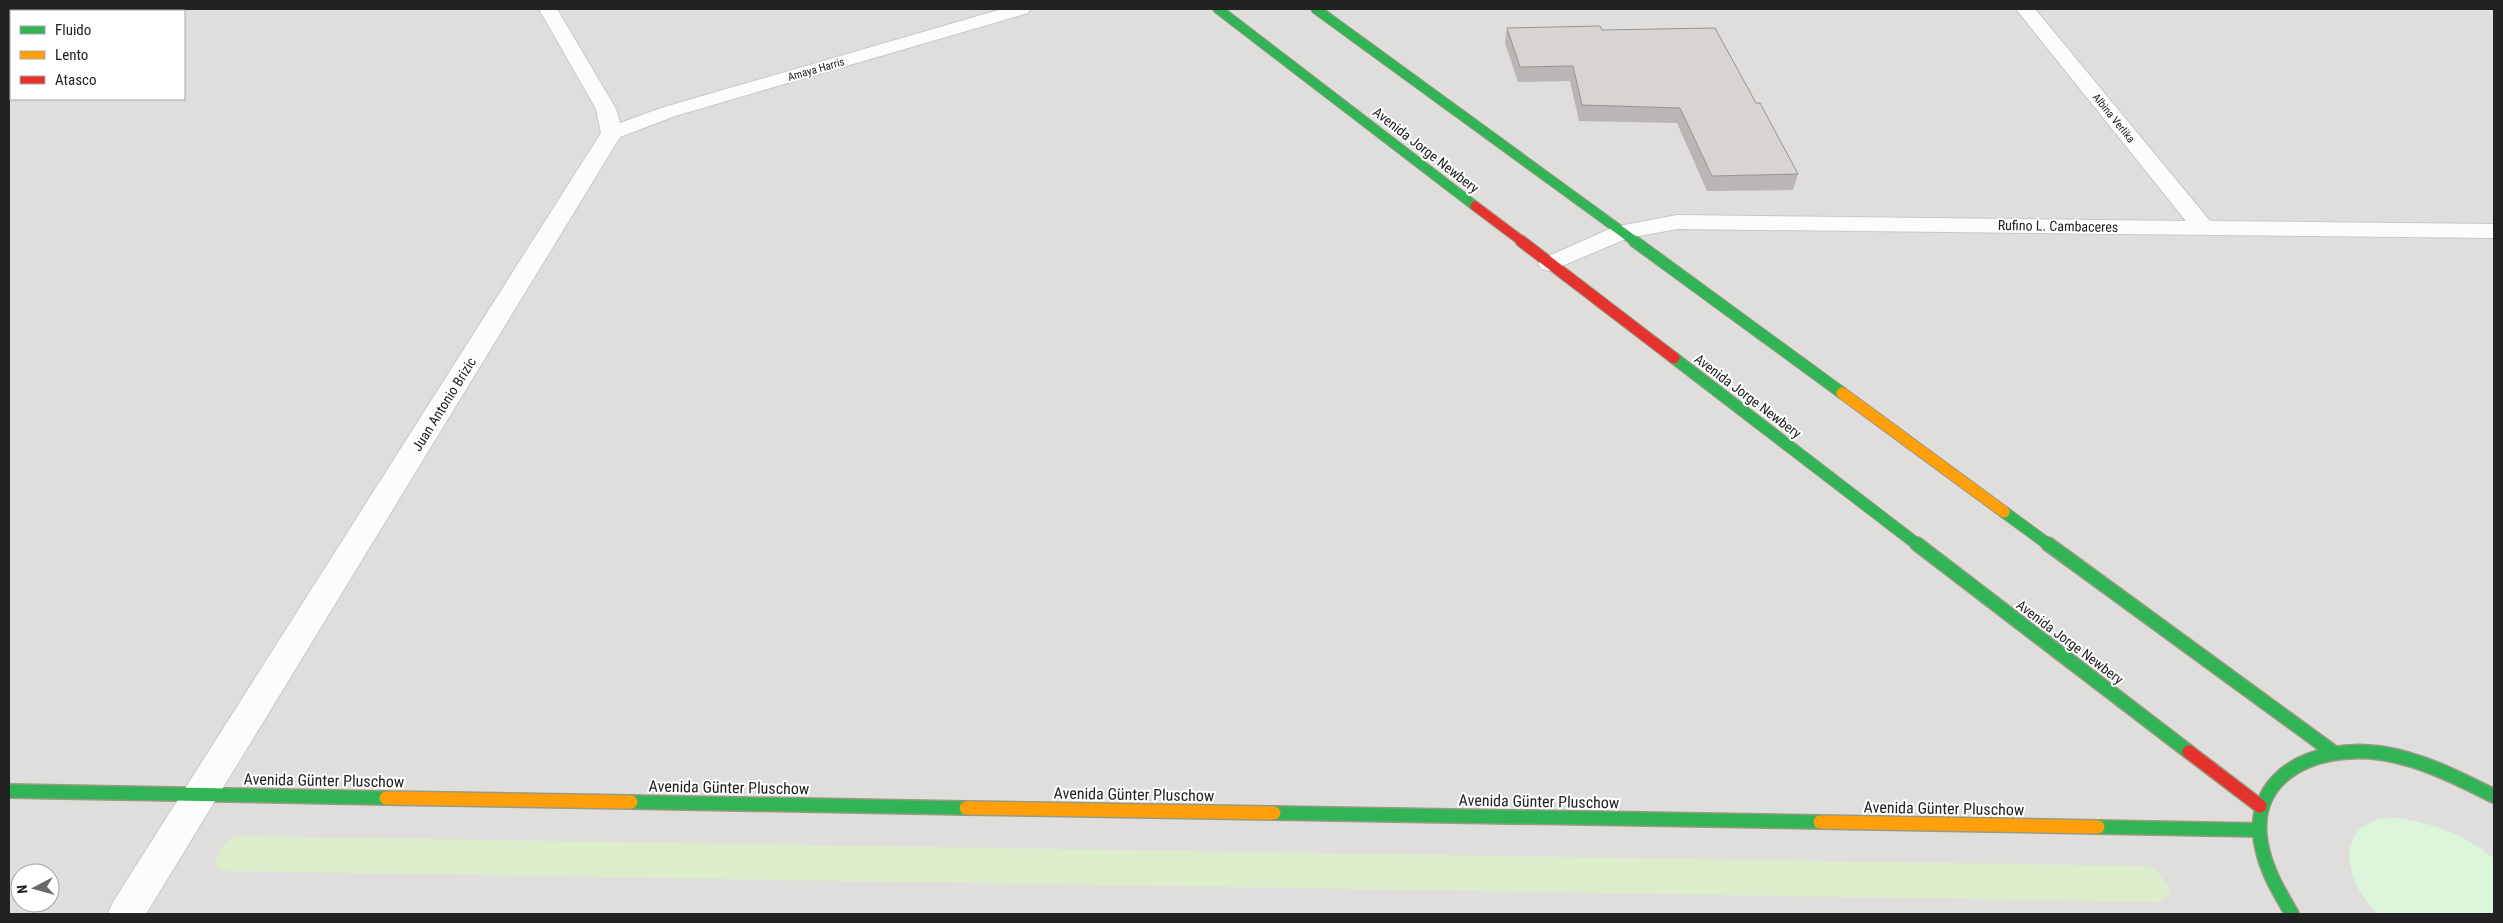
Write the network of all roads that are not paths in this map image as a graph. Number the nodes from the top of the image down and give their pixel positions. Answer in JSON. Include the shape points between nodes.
{"nodes":[{"id":1,"x":548,"y":9,"type":"edge"},
{"id":2,"x":1021,"y":9,"type":"edge"},
{"id":3,"x":1218,"y":9,"type":"edge"},
{"id":4,"x":1316,"y":9,"type":"edge"},
{"id":5,"x":2025,"y":9,"type":"edge"},
{"id":6,"x":612,"y":133,"type":"junction"},
{"id":7,"x":2203,"y":227,"type":"junction"},
{"id":8,"x":2494,"y":231,"type":"edge"},
{"id":9,"x":1622,"y":232,"type":"junction"},
{"id":10,"x":1550,"y":264,"type":"junction"},
{"id":11,"x":2333,"y":752,"type":"junction"},
{"id":12,"x":9,"y":791,"type":"edge"},
{"id":13,"x":201,"y":794,"type":"junction"},
{"id":14,"x":2494,"y":796,"type":"edge"},
{"id":15,"x":2260,"y":806,"type":"junction"},
{"id":16,"x":2259,"y":830,"type":"junction"},
{"id":17,"x":126,"y":914,"type":"edge"},
{"id":18,"x":2292,"y":914,"type":"edge"}],
"edges":[{"from":1,"to":6,"type":"street","via":[[606,109]]},
{"from":2,"to":6,"type":"street","name":"Amaya Harris","via":[[668,112]]},
{"from":3,"to":10,"type":"street","name":"Avenida Jorge Newbery"},
{"from":4,"to":9,"type":"street"},
{"from":5,"to":7,"type":"street","name":"Albina Verlika"},
{"from":6,"to":13,"type":"street","name":"Juan Antonio Brizic"},
{"from":7,"to":8,"type":"street","name":"Rufino L. Cambaceres"},
{"from":7,"to":9,"type":"street","name":"Rufino L. Cambaceres","via":[[1677,222]]},
{"from":9,"to":10,"type":"street","name":"Rufino L. Cambaceres"},
{"from":9,"to":11,"type":"street"},
{"from":10,"to":15,"type":"street","name":"Avenida Jorge Newbery"},
{"from":11,"to":14,"type":"street","via":[[2364,752],[2406,760],[2451,774]]},
{"from":11,"to":15,"type":"street","via":[[2299,761],[2274,780]]},
{"from":12,"to":13,"type":"street","name":"Avenida Günter Pluschow"},
{"from":13,"to":16,"type":"street","name":"Avenida Günter Pluschow"},
{"from":13,"to":17,"type":"street","name":"Juan Antonio Brizic"},
{"from":15,"to":16,"type":"street"},
{"from":16,"to":18,"type":"street","via":[[2262,855],[2272,883]]}]}
